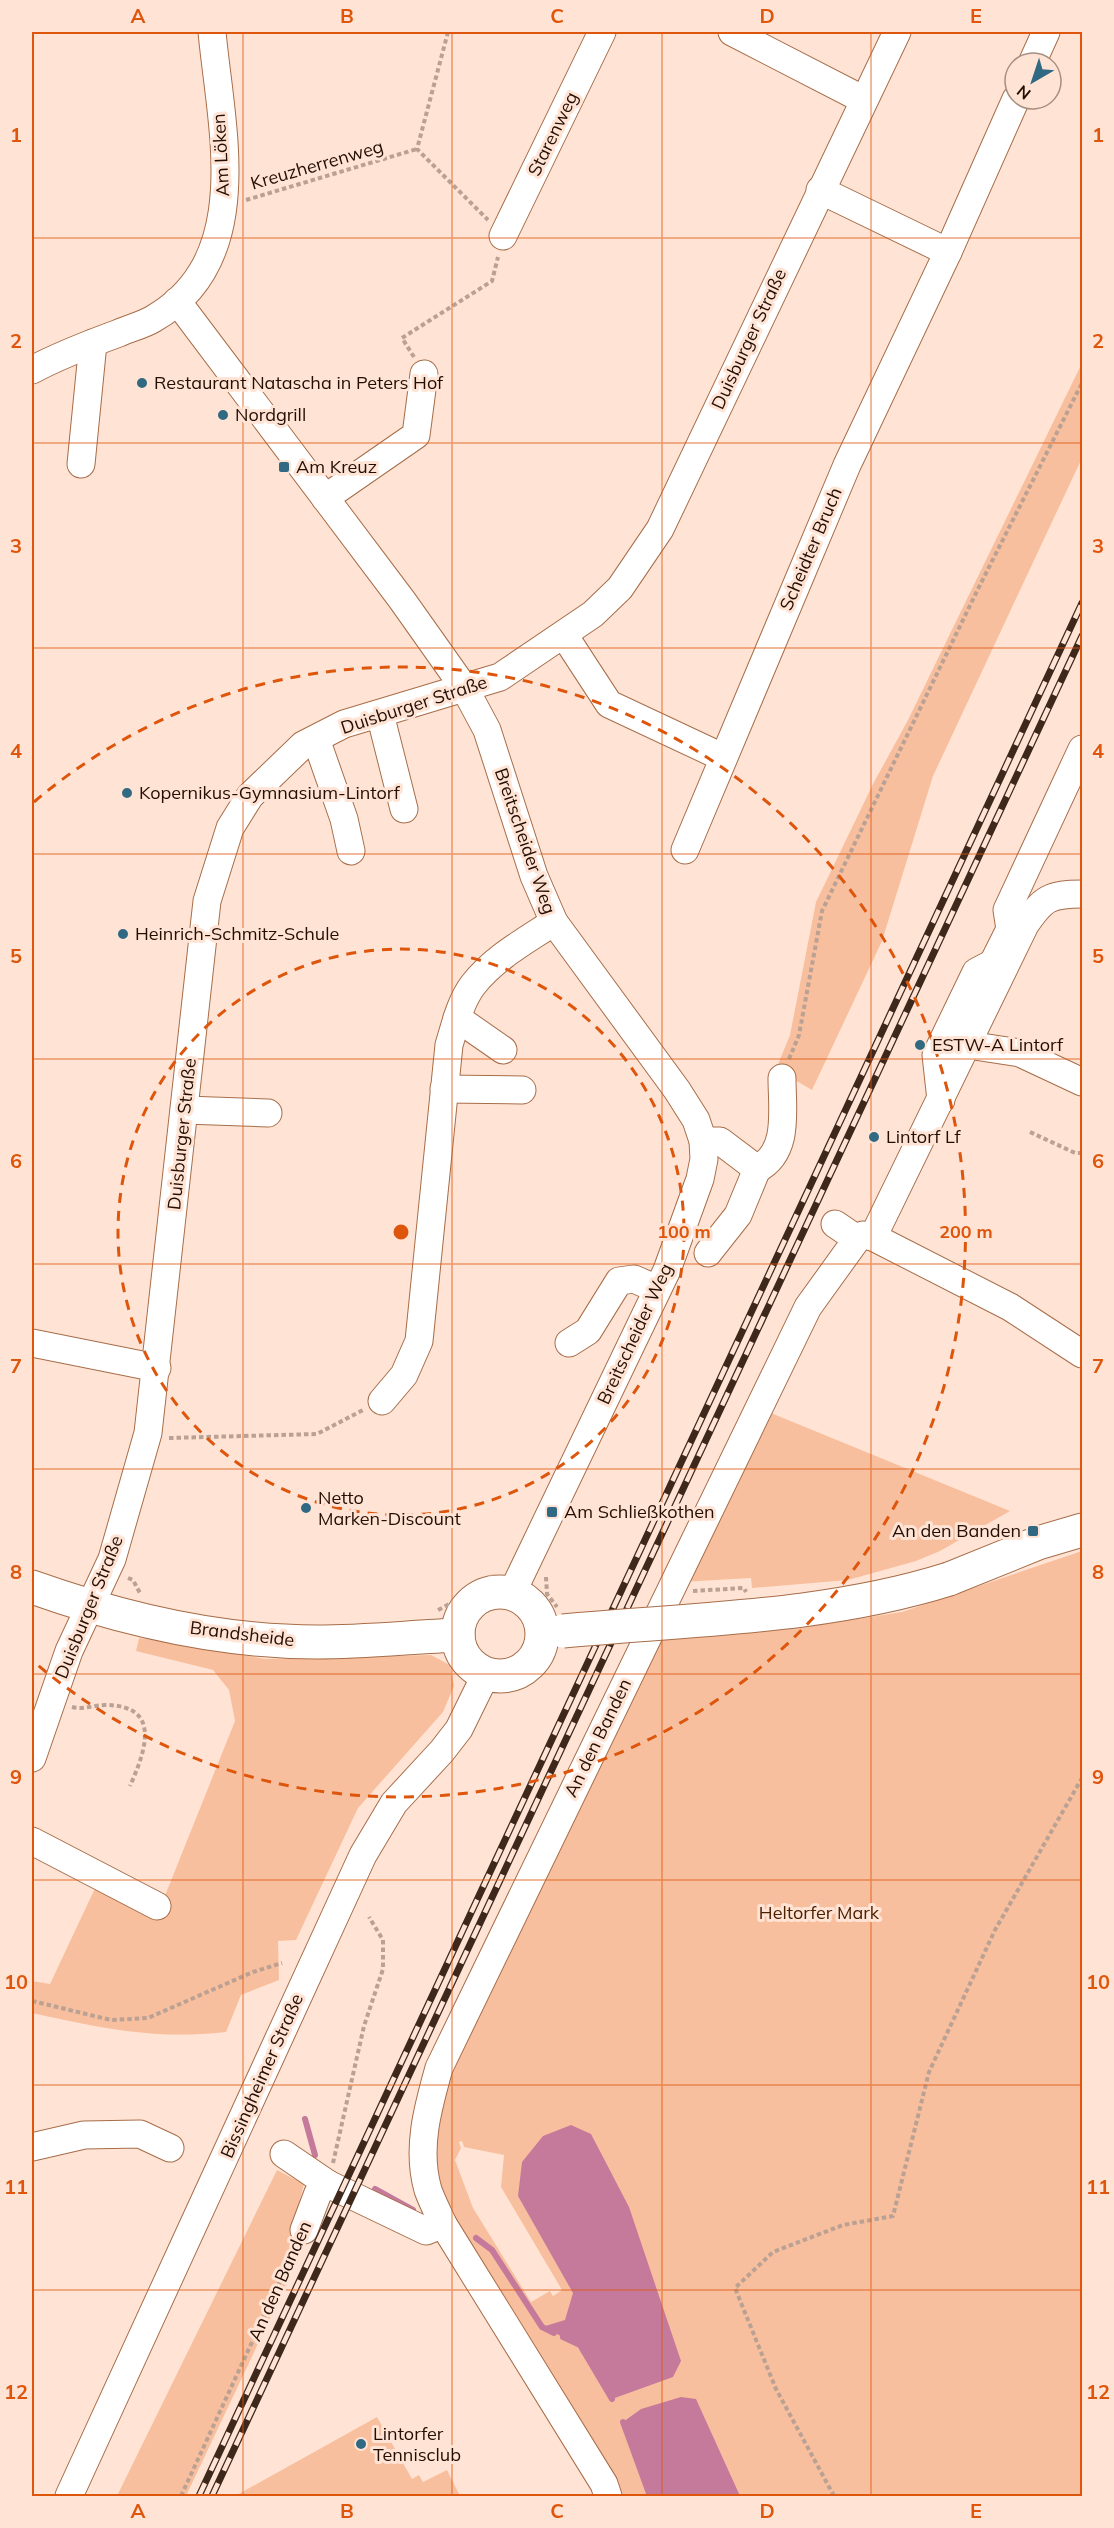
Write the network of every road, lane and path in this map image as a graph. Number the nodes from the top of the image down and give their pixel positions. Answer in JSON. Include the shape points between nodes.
{"nodes":[{"id":1,"x":212,"y":32,"type":"edge"},
{"id":2,"x":448,"y":32,"type":"edge"},
{"id":3,"x":602,"y":32,"type":"edge"},
{"id":4,"x":732,"y":32,"type":"edge"},
{"id":5,"x":897,"y":32,"type":"edge"},
{"id":6,"x":1046,"y":32,"type":"edge"},
{"id":7,"x":1037,"y":51,"type":"edge"},
{"id":8,"x":864,"y":100,"type":"junction"},
{"id":9,"x":1011,"y":111,"type":"edge"},
{"id":10,"x":417,"y":149,"type":"junction"},
{"id":11,"x":820,"y":190,"type":"junction"},
{"id":12,"x":224,"y":207,"type":"junction"},
{"id":13,"x":503,"y":236,"type":"junction"},
{"id":14,"x":948,"y":252,"type":"junction"},
{"id":15,"x":177,"y":301,"type":"junction"},
{"id":16,"x":93,"y":343,"type":"junction"},
{"id":17,"x":32,"y":370,"type":"edge"},
{"id":18,"x":424,"y":374,"type":"joint"},
{"id":19,"x":1083,"y":383,"type":"edge"},
{"id":20,"x":81,"y":464,"type":"dead end"},
{"id":21,"x":326,"y":498,"type":"junction"},
{"id":22,"x":564,"y":635,"type":"junction"},
{"id":23,"x":465,"y":689,"type":"junction"},
{"id":24,"x":380,"y":714,"type":"junction"},
{"id":25,"x":316,"y":739,"type":"junction"},
{"id":26,"x":1083,"y":749,"type":"edge"},
{"id":27,"x":722,"y":757,"type":"junction"},
{"id":28,"x":404,"y":809,"type":"dead end"},
{"id":29,"x":684,"y":850,"type":"dead end"},
{"id":30,"x":351,"y":851,"type":"dead end"},
{"id":31,"x":1083,"y":894,"type":"edge"},
{"id":32,"x":554,"y":922,"type":"junction"},
{"id":33,"x":457,"y":1017,"type":"junction"},
{"id":34,"x":968,"y":1045,"type":"junction"},
{"id":35,"x":503,"y":1050,"type":"dead end"},
{"id":36,"x":782,"y":1078,"type":"joint"},
{"id":37,"x":1083,"y":1082,"type":"edge"},
{"id":38,"x":444,"y":1089,"type":"junction"},
{"id":39,"x":522,"y":1090,"type":"dead end"},
{"id":40,"x":941,"y":1101,"type":"junction"},
{"id":41,"x":185,"y":1110,"type":"junction"},
{"id":42,"x":268,"y":1113,"type":"dead end"},
{"id":43,"x":1030,"y":1132,"type":"dead end"},
{"id":44,"x":703,"y":1142,"type":"junction"},
{"id":45,"x":1083,"y":1153,"type":"edge"},
{"id":46,"x":756,"y":1168,"type":"junction"},
{"id":47,"x":855,"y":1233,"type":"junction"},
{"id":48,"x":708,"y":1253,"type":"dead end"},
{"id":49,"x":657,"y":1289,"type":"junction"},
{"id":50,"x":32,"y":1343,"type":"edge"},
{"id":51,"x":569,"y":1343,"type":"dead end"},
{"id":52,"x":1083,"y":1354,"type":"edge"},
{"id":53,"x":157,"y":1368,"type":"junction"},
{"id":54,"x":382,"y":1401,"type":"joint"},
{"id":55,"x":148,"y":1433,"type":"junction"},
{"id":56,"x":1083,"y":1530,"type":"edge"},
{"id":57,"x":518,"y":1581,"type":"junction"},
{"id":58,"x":32,"y":1587,"type":"edge"},
{"id":59,"x":668,"y":1593,"type":"junction"},
{"id":60,"x":746,"y":1595,"type":"dead end"},
{"id":61,"x":88,"y":1606,"type":"junction"},
{"id":62,"x":430,"y":1613,"type":"dead end"},
{"id":63,"x":556,"y":1624,"type":"junction"},
{"id":64,"x":458,"y":1635,"type":"junction"},
{"id":65,"x":486,"y":1674,"type":"junction"},
{"id":66,"x":51,"y":1700,"type":"junction"},
{"id":67,"x":32,"y":1758,"type":"edge"},
{"id":68,"x":1083,"y":1778,"type":"edge"},
{"id":69,"x":130,"y":1786,"type":"dead end"},
{"id":70,"x":32,"y":1841,"type":"edge"},
{"id":71,"x":157,"y":1906,"type":"dead end"},
{"id":72,"x":369,"y":1917,"type":"dead end"},
{"id":73,"x":282,"y":1963,"type":"dead end"},
{"id":74,"x":32,"y":2001,"type":"edge"},
{"id":75,"x":32,"y":2147,"type":"edge"},
{"id":76,"x":170,"y":2148,"type":"dead end"},
{"id":77,"x":284,"y":2154,"type":"dead end"},
{"id":78,"x":328,"y":2184,"type":"junction"},
{"id":79,"x":443,"y":2224,"type":"junction"},
{"id":80,"x":304,"y":2230,"type":"joint"},
{"id":81,"x":69,"y":2496,"type":"edge"},
{"id":82,"x":181,"y":2496,"type":"edge"},
{"id":83,"x":608,"y":2496,"type":"edge"},
{"id":84,"x":834,"y":2496,"type":"edge"}],
"edges":[{"from":1,"to":12,"type":"street","name":"Am Löken","via":[[226,182]]},
{"from":2,"to":10,"type":"path"},
{"from":3,"to":13,"type":"street","name":"Starenweg"},
{"from":4,"to":8,"type":"street"},
{"from":5,"to":8,"type":"street","name":"Duisburger Straße"},
{"from":6,"to":7,"type":"street"},
{"from":8,"to":11,"type":"street","name":"Duisburger Straße"},
{"from":9,"to":14,"type":"street","name":"Scheidter Bruch"},
{"from":10,"to":12,"type":"path","name":"Kreuzherrenweg"},
{"from":10,"to":13,"type":"path"},
{"from":11,"to":14,"type":"street"},
{"from":11,"to":22,"type":"street","name":"Duisburger Straße","via":[[660,529],[620,588]]},
{"from":12,"to":15,"type":"street","name":"Am Löken","via":[[211,256]]},
{"from":13,"to":18,"type":"path","via":[[492,281],[402,338]]},
{"from":14,"to":27,"type":"street","name":"Scheidter Bruch","via":[[847,465]]},
{"from":15,"to":16,"type":"street","via":[[152,319]]},
{"from":15,"to":21,"type":"street","name":"Breitscheider Weg"},
{"from":16,"to":17,"type":"street"},
{"from":16,"to":20,"type":"street"},
{"from":18,"to":21,"type":"street","via":[[416,435]]},
{"from":19,"to":36,"type":"path","via":[[822,911],[798,1035]]},
{"from":21,"to":23,"type":"street","name":"Breitscheider Weg"},
{"from":22,"to":23,"type":"street","name":"Duisburger Straße","via":[[500,677]]},
{"from":22,"to":27,"type":"street","via":[[609,704]]},
{"from":23,"to":24,"type":"street","name":"Duisburger Straße"},
{"from":23,"to":32,"type":"street","name":"Breitscheider Weg","via":[[487,730],[534,876]]},
{"from":24,"to":25,"type":"street","name":"Duisburger Straße","via":[[344,724]]},
{"from":24,"to":28,"type":"street"},
{"from":25,"to":30,"type":"street"},
{"from":25,"to":41,"type":"street","name":"Duisburger Straße","via":[[303,745],[250,796],[230,828],[217,863],[207,901]]},
{"from":26,"to":40,"type":"street","via":[[1007,910],[1010,929],[993,963],[976,972],[936,1055]]},
{"from":27,"to":29,"type":"street","name":"Scheidter Bruch"},
{"from":31,"to":34,"type":"street","name":"An den Banden","via":[[1057,894],[1038,904]]},
{"from":32,"to":33,"type":"street","via":[[505,954],[472,986]]},
{"from":32,"to":44,"type":"street","name":"Breitscheider Weg","via":[[677,1090],[696,1120]]},
{"from":33,"to":35,"type":"street"},
{"from":33,"to":38,"type":"street"},
{"from":34,"to":37,"type":"street","via":[[1020,1053]]},
{"from":34,"to":40,"type":"street","name":"An den Banden"},
{"from":36,"to":46,"type":"street","via":[[782,1141],[768,1163]]},
{"from":38,"to":39,"type":"street"},
{"from":38,"to":54,"type":"street","via":[[419,1341],[405,1375]]},
{"from":40,"to":47,"type":"street","name":"An den Banden"},
{"from":41,"to":42,"type":"street"},
{"from":41,"to":53,"type":"street","name":"Duisburger Straße"},
{"from":43,"to":45,"type":"path"},
{"from":44,"to":46,"type":"street","via":[[720,1141]]},
{"from":44,"to":49,"type":"street","name":"Breitscheider Weg","via":[[700,1179]]},
{"from":46,"to":48,"type":"street","via":[[738,1215]]},
{"from":47,"to":52,"type":"street","via":[[1010,1307]]},
{"from":47,"to":59,"type":"street","name":"An den Banden","via":[[808,1307]]},
{"from":49,"to":51,"type":"street","via":[[634,1279],[620,1281],[588,1331]]},
{"from":49,"to":57,"type":"street","name":"Breitscheider Weg"},
{"from":50,"to":53,"type":"street"},
{"from":53,"to":55,"type":"street","name":"Duisburger Straße"},
{"from":54,"to":55,"type":"path","via":[[317,1434],[166,1438]]},
{"from":55,"to":61,"type":"street","name":"Duisburger Straße","via":[[112,1559]]},
{"from":56,"to":63,"type":"main road","bridge":true,"via":[[899,1595],[828,1608]]},
{"from":57,"to":62,"type":"path","via":[[507,1563],[497,1575]]},
{"from":57,"to":63,"type":"main road","via":[[533,1608]]},
{"from":57,"to":63,"type":"path","via":[[545,1578]]},
{"from":57,"to":64,"type":"main road","via":[[474,1601],[459,1622]]},
{"from":58,"to":61,"type":"main road","name":"Brandsheide"},
{"from":59,"to":60,"type":"path","via":[[744,1588]]},
{"from":59,"to":79,"type":"street","name":"An den Banden","via":[[439,2068],[423,2139],[428,2189]]},
{"from":61,"to":64,"type":"main road","name":"Brandsheide","via":[[201,1631],[262,1639],[317,1642]]},
{"from":61,"to":66,"type":"street","name":"Duisburger Straße"},
{"from":63,"to":65,"type":"main road","via":[[532,1663],[511,1675]]},
{"from":64,"to":65,"type":"main road","via":[[466,1659]]},
{"from":65,"to":81,"type":"street","name":"Bissingheimer Straße","via":[[459,1729],[394,1803],[363,1855]]},
{"from":66,"to":67,"type":"street","name":"Duisburger Straße"},
{"from":66,"to":69,"type":"path","via":[[75,1708],[115,1706],[136,1714],[143,1724],[146,1742],[145,1754]]},
{"from":68,"to":84,"type":"path","via":[[995,1930],[929,2072],[893,2216],[843,2225],[773,2252],[735,2288],[777,2389]]},
{"from":70,"to":71,"type":"street"},
{"from":72,"to":78,"type":"path","via":[[383,1940],[383,1969],[364,2026]]},
{"from":73,"to":74,"type":"path","via":[[148,2018],[111,2020]]},
{"from":75,"to":76,"type":"street","via":[[84,2135],[140,2134]]},
{"from":77,"to":78,"type":"street"},
{"from":78,"to":79,"type":"street","via":[[426,2231]]},
{"from":78,"to":80,"type":"street","name":"An den Banden","via":[[318,2193]]},
{"from":79,"to":83,"type":"street","name":"An den Banden"},
{"from":80,"to":82,"type":"path","name":"An den Banden"}]}
